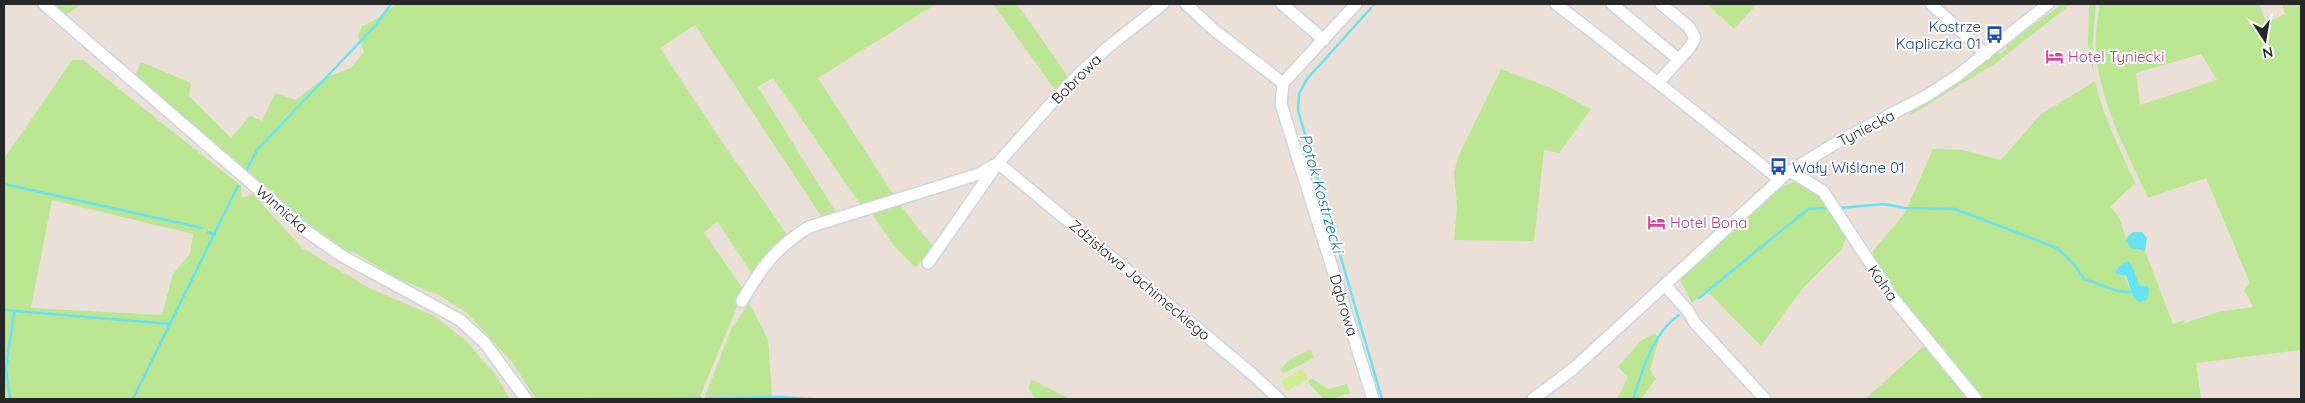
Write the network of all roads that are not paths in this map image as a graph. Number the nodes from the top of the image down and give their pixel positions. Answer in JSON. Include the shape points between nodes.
{"nodes":[{"id":1,"x":44,"y":4,"type":"edge"},
{"id":2,"x":1163,"y":4,"type":"edge"},
{"id":3,"x":1186,"y":4,"type":"edge"},
{"id":4,"x":1282,"y":4,"type":"edge"},
{"id":5,"x":1356,"y":4,"type":"edge"},
{"id":6,"x":1556,"y":4,"type":"edge"},
{"id":7,"x":1612,"y":4,"type":"edge"},
{"id":8,"x":1661,"y":4,"type":"edge"},
{"id":9,"x":1931,"y":4,"type":"edge"},
{"id":10,"x":2048,"y":4,"type":"edge"},
{"id":11,"x":1324,"y":40,"type":"junction"},
{"id":12,"x":1986,"y":54,"type":"junction"},
{"id":13,"x":1678,"y":59,"type":"junction"},
{"id":14,"x":1283,"y":83,"type":"junction"},
{"id":15,"x":1658,"y":83,"type":"junction"},
{"id":16,"x":1002,"y":165,"type":"junction"},
{"id":17,"x":1790,"y":171,"type":"junction"},
{"id":18,"x":1779,"y":180,"type":"junction"},
{"id":19,"x":928,"y":263,"type":"dead end"},
{"id":20,"x":1665,"y":285,"type":"junction"},
{"id":21,"x":742,"y":301,"type":"dead end"},
{"id":22,"x":526,"y":399,"type":"edge"},
{"id":23,"x":1279,"y":399,"type":"edge"},
{"id":24,"x":1373,"y":399,"type":"edge"},
{"id":25,"x":1533,"y":399,"type":"edge"},
{"id":26,"x":1765,"y":399,"type":"edge"},
{"id":27,"x":1976,"y":399,"type":"edge"}],
"edges":[{"from":1,"to":22,"type":"street","name":"Winnicka","via":[[309,233],[342,256],[460,320],[485,343]]},
{"from":2,"to":16,"type":"street","name":"Bobrowa","via":[[1079,74]]},
{"from":3,"to":14,"type":"street"},
{"from":4,"to":11,"type":"street"},
{"from":5,"to":11,"type":"street"},
{"from":6,"to":15,"type":"street"},
{"from":7,"to":13,"type":"street"},
{"from":8,"to":13,"type":"street","via":[[1694,32],[1695,38]]},
{"from":9,"to":12,"type":"street"},
{"from":10,"to":12,"type":"street","name":"Tyniecka"},
{"from":11,"to":14,"type":"street"},
{"from":12,"to":17,"type":"street","name":"Tyniecka","via":[[1926,96]]},
{"from":13,"to":15,"type":"street"},
{"from":14,"to":24,"type":"street","name":"Dąbrowa","via":[[1281,104]]},
{"from":15,"to":18,"type":"street"},
{"from":16,"to":19,"type":"street","name":"Bobrowa"},
{"from":16,"to":21,"type":"street","name":"Bobrowa","via":[[809,227],[768,260]]},
{"from":16,"to":23,"type":"street","name":"Zdzisława Jachimeckiego"},
{"from":17,"to":18,"type":"street","name":"Tyniecka"},
{"from":17,"to":27,"type":"street","name":"Kolna","via":[[1823,191],[1888,292]]},
{"from":18,"to":20,"type":"street","name":"Tyniecka"},
{"from":20,"to":25,"type":"street","name":"Tyniecka","via":[[1573,369]]},
{"from":20,"to":26,"type":"street","via":[[1695,323]]}]}
